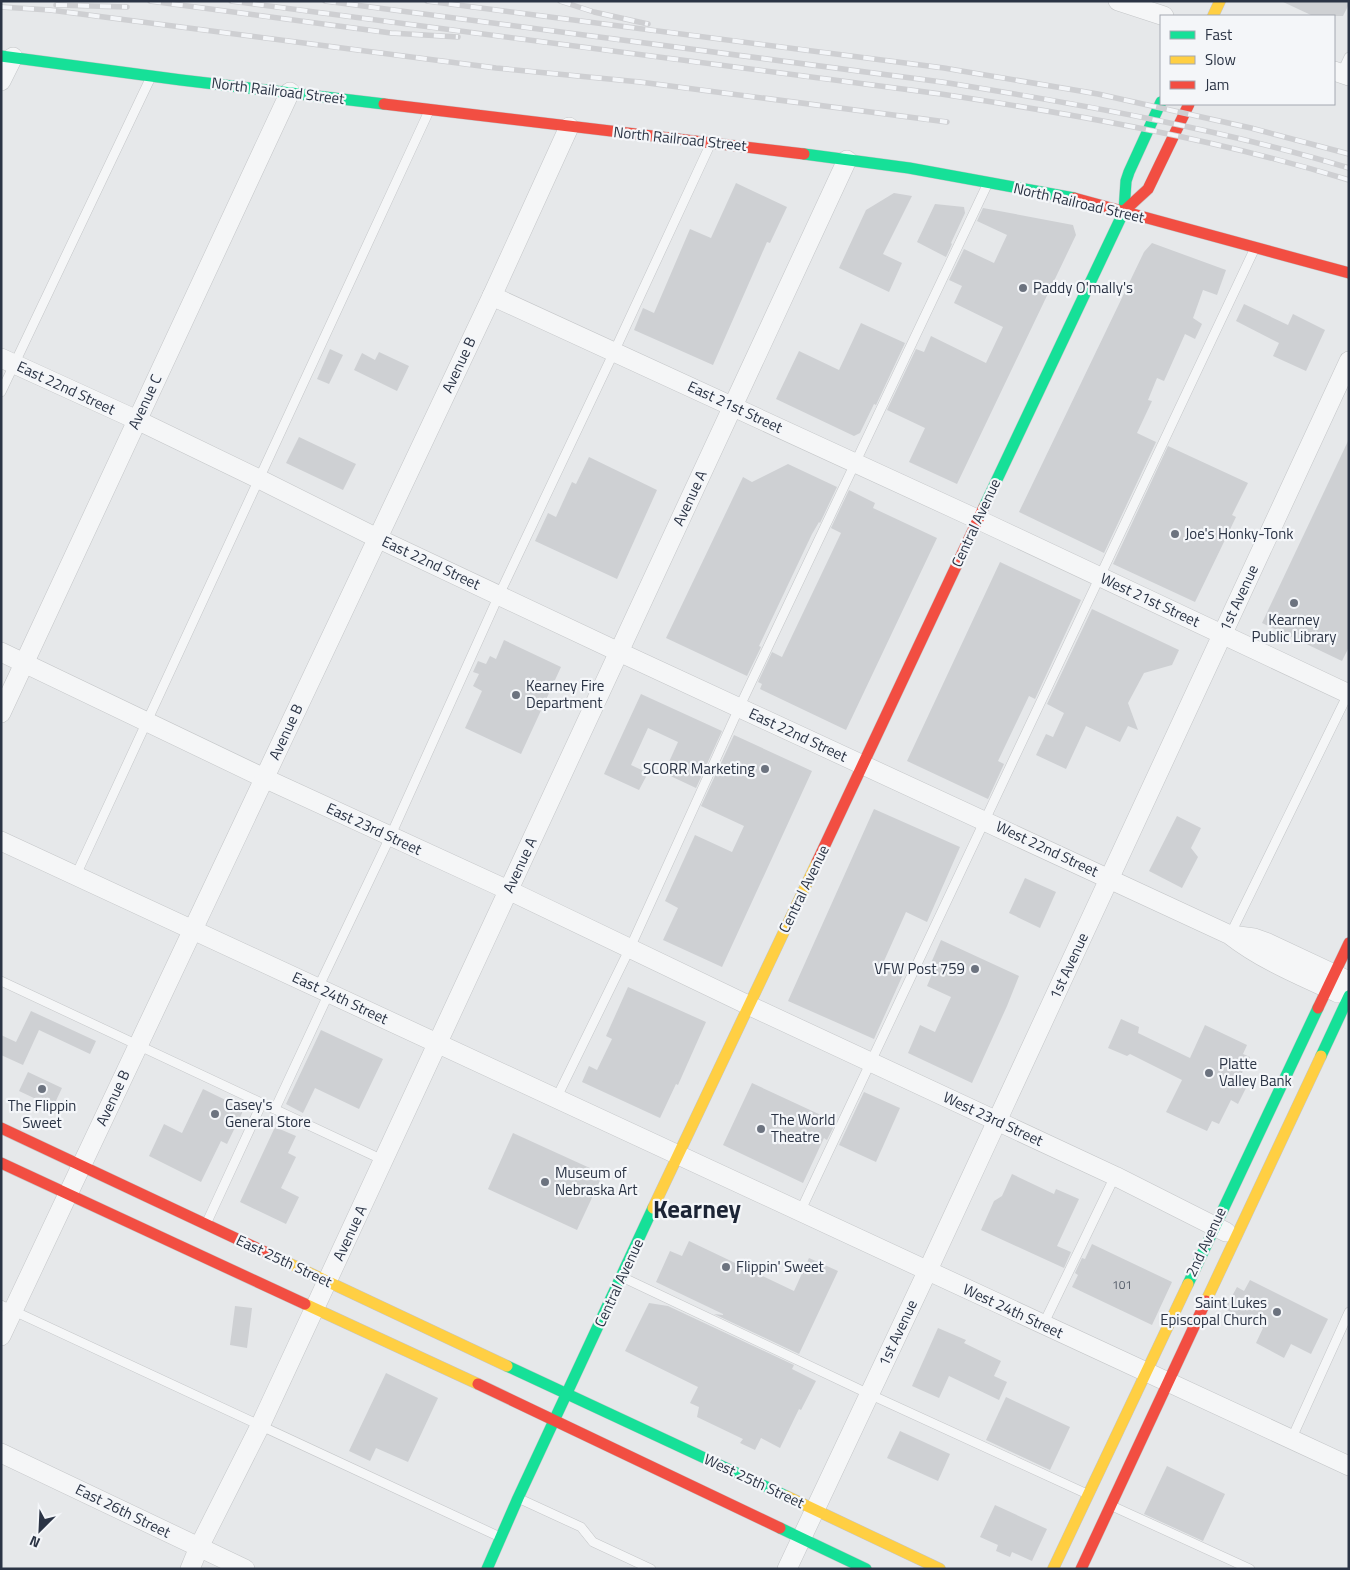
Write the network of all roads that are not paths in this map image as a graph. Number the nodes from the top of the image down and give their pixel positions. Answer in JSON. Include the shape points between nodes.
{"nodes":[{"id":1,"x":1118,"y":1,"type":"edge"},
{"id":2,"x":1220,"y":1,"type":"edge"},
{"id":3,"x":1161,"y":15,"type":"edge"},
{"id":4,"x":1213,"y":15,"type":"edge"},
{"id":5,"x":7,"y":57,"type":"edge"},
{"id":6,"x":152,"y":76,"type":"junction"},
{"id":7,"x":1,"y":81,"type":"edge"},
{"id":8,"x":290,"y":92,"type":"junction"},
{"id":9,"x":1160,"y":104,"type":"edge"},
{"id":10,"x":1189,"y":105,"type":"edge"},
{"id":11,"x":431,"y":109,"type":"junction"},
{"id":12,"x":569,"y":127,"type":"junction"},
{"id":13,"x":711,"y":142,"type":"junction"},
{"id":14,"x":847,"y":160,"type":"junction"},
{"id":15,"x":988,"y":183,"type":"junction"},
{"id":16,"x":1124,"y":211,"type":"junction"},
{"id":17,"x":1256,"y":248,"type":"junction"},
{"id":18,"x":1349,"y":274,"type":"edge"},
{"id":19,"x":492,"y":296,"type":"junction"},
{"id":20,"x":614,"y":352,"type":"junction"},
{"id":21,"x":8,"y":361,"type":"edge"},
{"id":22,"x":1349,"y":362,"type":"edge"},
{"id":23,"x":1,"y":392,"type":"edge"},
{"id":24,"x":733,"y":406,"type":"junction"},
{"id":25,"x":137,"y":420,"type":"junction"},
{"id":26,"x":854,"y":462,"type":"junction"},
{"id":27,"x":259,"y":478,"type":"junction"},
{"id":28,"x":978,"y":519,"type":"junction"},
{"id":29,"x":377,"y":538,"type":"junction"},
{"id":30,"x":1099,"y":576,"type":"junction"},
{"id":31,"x":499,"y":595,"type":"junction"},
{"id":32,"x":1222,"y":634,"type":"junction"},
{"id":33,"x":1,"y":652,"type":"edge"},
{"id":34,"x":619,"y":652,"type":"junction"},
{"id":35,"x":24,"y":663,"type":"junction"},
{"id":36,"x":1348,"y":694,"type":"edge"},
{"id":37,"x":739,"y":708,"type":"junction"},
{"id":38,"x":1,"y":713,"type":"edge"},
{"id":39,"x":147,"y":721,"type":"junction"},
{"id":40,"x":863,"y":765,"type":"junction"},
{"id":41,"x":264,"y":778,"type":"junction"},
{"id":42,"x":985,"y":821,"type":"junction"},
{"id":43,"x":390,"y":837,"type":"junction"},
{"id":44,"x":1,"y":841,"type":"edge"},
{"id":45,"x":76,"y":875,"type":"junction"},
{"id":46,"x":1110,"y":878,"type":"junction"},
{"id":47,"x":508,"y":890,"type":"junction"},
{"id":48,"x":192,"y":930,"type":"junction"},
{"id":49,"x":1230,"y":935,"type":"junction"},
{"id":50,"x":1349,"y":943,"type":"edge"},
{"id":51,"x":630,"y":948,"type":"junction"},
{"id":52,"x":2,"y":985,"type":"edge"},
{"id":53,"x":1343,"y":989,"type":"edge"},
{"id":54,"x":324,"y":991,"type":"junction"},
{"id":55,"x":748,"y":1005,"type":"junction"},
{"id":56,"x":437,"y":1044,"type":"junction"},
{"id":57,"x":137,"y":1046,"type":"junction"},
{"id":58,"x":872,"y":1062,"type":"junction"},
{"id":59,"x":556,"y":1100,"type":"junction"},
{"id":60,"x":262,"y":1103,"type":"junction"},
{"id":61,"x":275,"y":1110,"type":"junction"},
{"id":62,"x":998,"y":1120,"type":"junction"},
{"id":63,"x":1,"y":1128,"type":"edge"},
{"id":64,"x":678,"y":1156,"type":"junction"},
{"id":65,"x":383,"y":1160,"type":"junction"},
{"id":66,"x":1,"y":1163,"type":"edge"},
{"id":67,"x":81,"y":1166,"type":"junction"},
{"id":68,"x":1114,"y":1176,"type":"junction"},
{"id":69,"x":68,"y":1194,"type":"junction"},
{"id":70,"x":800,"y":1213,"type":"junction"},
{"id":71,"x":206,"y":1224,"type":"junction"},
{"id":72,"x":1214,"y":1227,"type":"junction"},
{"id":73,"x":1236,"y":1237,"type":"junction"},
{"id":74,"x":927,"y":1272,"type":"junction"},
{"id":75,"x":622,"y":1277,"type":"junction"},
{"id":76,"x":327,"y":1282,"type":"junction"},
{"id":77,"x":7,"y":1308,"type":"edge"},
{"id":78,"x":314,"y":1309,"type":"junction"},
{"id":79,"x":1349,"y":1312,"type":"edge"},
{"id":80,"x":1043,"y":1325,"type":"junction"},
{"id":81,"x":1,"y":1336,"type":"edge"},
{"id":82,"x":1145,"y":1372,"type":"junction"},
{"id":83,"x":1168,"y":1383,"type":"junction"},
{"id":84,"x":567,"y":1393,"type":"junction"},
{"id":85,"x":869,"y":1394,"type":"junction"},
{"id":86,"x":555,"y":1420,"type":"junction"},
{"id":87,"x":260,"y":1426,"type":"junction"},
{"id":88,"x":1291,"y":1440,"type":"junction"},
{"id":89,"x":1,"y":1453,"type":"edge"},
{"id":90,"x":1349,"y":1466,"type":"edge"},
{"id":91,"x":1088,"y":1494,"type":"junction"},
{"id":92,"x":518,"y":1498,"type":"junction"},
{"id":93,"x":1111,"y":1505,"type":"junction"},
{"id":94,"x":814,"y":1510,"type":"junction"},
{"id":95,"x":500,"y":1537,"type":"junction"},
{"id":96,"x":801,"y":1538,"type":"junction"},
{"id":97,"x":199,"y":1547,"type":"junction"},
{"id":98,"x":1236,"y":1566,"type":"edge"},
{"id":99,"x":190,"y":1569,"type":"edge"},
{"id":100,"x":245,"y":1569,"type":"edge"},
{"id":101,"x":487,"y":1569,"type":"edge"},
{"id":102,"x":650,"y":1569,"type":"edge"},
{"id":103,"x":787,"y":1569,"type":"edge"},
{"id":104,"x":866,"y":1569,"type":"edge"},
{"id":105,"x":940,"y":1569,"type":"edge"},
{"id":106,"x":1053,"y":1569,"type":"edge"},
{"id":107,"x":1081,"y":1569,"type":"edge"},
{"id":108,"x":1250,"y":1569,"type":"edge"}],
"edges":[{"from":1,"to":3,"type":"street"},
{"from":2,"to":4,"type":"main road"},
{"from":5,"to":6,"type":"main road","name":"North Railroad Street"},
{"from":5,"to":7,"type":"street"},
{"from":6,"to":8,"type":"main road","name":"North Railroad Street"},
{"from":6,"to":21,"type":"lane"},
{"from":8,"to":11,"type":"main road","name":"North Railroad Street"},
{"from":8,"to":25,"type":"street","name":"Avenue C"},
{"from":9,"to":16,"type":"main road","name":"Central Avenue","via":[[1129,172]]},
{"from":10,"to":16,"type":"main road","name":"Central Avenue","via":[[1148,189]]},
{"from":11,"to":12,"type":"main road","name":"North Railroad Street"},
{"from":11,"to":27,"type":"lane"},
{"from":12,"to":13,"type":"main road","name":"North Railroad Street"},
{"from":12,"to":19,"type":"street","name":"Avenue B"},
{"from":13,"to":14,"type":"main road","name":"North Railroad Street"},
{"from":13,"to":20,"type":"lane"},
{"from":14,"to":15,"type":"main road","name":"North Railroad Street"},
{"from":14,"to":24,"type":"street","name":"Avenue A"},
{"from":15,"to":16,"type":"main road","name":"North Railroad Street"},
{"from":15,"to":26,"type":"lane"},
{"from":16,"to":17,"type":"main road","name":"North Railroad Street"},
{"from":16,"to":28,"type":"main road","name":"Central Avenue"},
{"from":17,"to":18,"type":"main road","name":"North Railroad Street"},
{"from":17,"to":30,"type":"lane"},
{"from":19,"to":20,"type":"street","name":"East 21st Street"},
{"from":19,"to":29,"type":"street","name":"Avenue B"},
{"from":20,"to":24,"type":"street","name":"East 21st Street"},
{"from":20,"to":31,"type":"lane"},
{"from":21,"to":23,"type":"lane"},
{"from":21,"to":25,"type":"street","name":"East 22nd Street"},
{"from":22,"to":32,"type":"street","name":"1st Avenue"},
{"from":24,"to":26,"type":"street","name":"East 21st Street"},
{"from":24,"to":34,"type":"street","name":"Avenue A"},
{"from":25,"to":27,"type":"street","name":"East 22nd Street"},
{"from":25,"to":35,"type":"street","name":"Avenue C"},
{"from":26,"to":28,"type":"street","name":"East 21st Street"},
{"from":26,"to":37,"type":"lane"},
{"from":27,"to":29,"type":"street","name":"East 22nd Street"},
{"from":27,"to":39,"type":"lane"},
{"from":28,"to":30,"type":"street","name":"West 21st Street"},
{"from":28,"to":40,"type":"main road","name":"Central Avenue"},
{"from":29,"to":31,"type":"street","name":"East 22nd Street"},
{"from":29,"to":41,"type":"street","name":"Avenue B"},
{"from":30,"to":32,"type":"street","name":"West 21st Street"},
{"from":30,"to":42,"type":"lane"},
{"from":31,"to":34,"type":"street","name":"East 22nd Street"},
{"from":31,"to":43,"type":"lane"},
{"from":32,"to":36,"type":"street","name":"West 21st Street"},
{"from":32,"to":46,"type":"street","name":"1st Avenue"},
{"from":33,"to":35,"type":"street","name":"East 23rd Street"},
{"from":34,"to":37,"type":"street","name":"East 22nd Street"},
{"from":34,"to":47,"type":"street","name":"Avenue A"},
{"from":35,"to":38,"type":"street","name":"Avenue C"},
{"from":35,"to":39,"type":"street","name":"East 23rd Street"},
{"from":36,"to":49,"type":"lane"},
{"from":37,"to":40,"type":"street","name":"East 22nd Street"},
{"from":37,"to":51,"type":"lane"},
{"from":39,"to":41,"type":"street","name":"East 23rd Street"},
{"from":39,"to":45,"type":"lane"},
{"from":40,"to":42,"type":"street","name":"West 22nd Street"},
{"from":40,"to":55,"type":"main road","name":"Central Avenue"},
{"from":41,"to":43,"type":"street","name":"East 23rd Street"},
{"from":41,"to":48,"type":"street","name":"Avenue B"},
{"from":42,"to":46,"type":"street","name":"West 22nd Street"},
{"from":42,"to":58,"type":"lane"},
{"from":43,"to":47,"type":"street","name":"East 23rd Street"},
{"from":43,"to":54,"type":"lane"},
{"from":44,"to":45,"type":"street","name":"East 24th Street"},
{"from":45,"to":48,"type":"street","name":"East 24th Street"},
{"from":46,"to":49,"type":"street","name":"West 22nd Street"},
{"from":46,"to":62,"type":"street","name":"1st Avenue"},
{"from":47,"to":51,"type":"street","name":"East 23rd Street"},
{"from":47,"to":56,"type":"street","name":"Avenue A"},
{"from":48,"to":54,"type":"street","name":"East 24th Street"},
{"from":48,"to":57,"type":"street","name":"Avenue B"},
{"from":49,"to":53,"type":"street","name":"West 22nd Street","via":[[1268,943]]},
{"from":50,"to":53,"type":"main road","name":"2nd Avenue"},
{"from":51,"to":55,"type":"street","name":"East 23rd Street"},
{"from":51,"to":59,"type":"lane"},
{"from":52,"to":57,"type":"lane"},
{"from":53,"to":72,"type":"main road","name":"2nd Avenue"},
{"from":53,"to":73,"type":"main road","name":"2nd Avenue"},
{"from":54,"to":56,"type":"street","name":"East 24th Street"},
{"from":54,"to":61,"type":"lane"},
{"from":55,"to":58,"type":"street","name":"West 23rd Street"},
{"from":55,"to":64,"type":"main road","name":"Central Avenue"},
{"from":56,"to":59,"type":"street","name":"East 24th Street"},
{"from":56,"to":65,"type":"street","name":"Avenue A"},
{"from":57,"to":60,"type":"lane"},
{"from":57,"to":67,"type":"street","name":"Avenue B"},
{"from":58,"to":62,"type":"street","name":"West 23rd Street"},
{"from":58,"to":70,"type":"lane"},
{"from":59,"to":64,"type":"street","name":"East 24th Street"},
{"from":60,"to":61,"type":"lane"},
{"from":60,"to":71,"type":"lane"},
{"from":61,"to":65,"type":"lane"},
{"from":62,"to":68,"type":"street","name":"West 23rd Street"},
{"from":62,"to":74,"type":"street","name":"1st Avenue"},
{"from":63,"to":67,"type":"main road","name":"East 25th Street"},
{"from":64,"to":70,"type":"street","name":"West 24th Street"},
{"from":64,"to":75,"type":"main road","name":"Central Avenue"},
{"from":65,"to":76,"type":"street","name":"Avenue A"},
{"from":66,"to":69,"type":"main road","name":"East 25th Street"},
{"from":67,"to":69,"type":"street","name":"Avenue B"},
{"from":67,"to":71,"type":"main road","name":"East 25th Street"},
{"from":68,"to":72,"type":"street","name":"West 23rd Street"},
{"from":68,"to":80,"type":"lane"},
{"from":69,"to":77,"type":"street","name":"Avenue B"},
{"from":69,"to":78,"type":"main road","name":"East 25th Street"},
{"from":70,"to":74,"type":"street","name":"West 24th Street"},
{"from":71,"to":76,"type":"main road","name":"East 25th Street"},
{"from":72,"to":73,"type":"street","name":"West 23rd Street"},
{"from":72,"to":82,"type":"main road","name":"2nd Avenue"},
{"from":73,"to":83,"type":"main road","name":"2nd Avenue"},
{"from":74,"to":80,"type":"street","name":"West 24th Street"},
{"from":74,"to":85,"type":"street","name":"1st Avenue"},
{"from":75,"to":84,"type":"main road","name":"Central Avenue"},
{"from":75,"to":85,"type":"lane"},
{"from":76,"to":78,"type":"street","name":"Avenue A"},
{"from":76,"to":84,"type":"main road","name":"East 25th Street"},
{"from":77,"to":81,"type":"street","name":"Avenue B"},
{"from":77,"to":87,"type":"lane"},
{"from":78,"to":86,"type":"main road","name":"East 25th Street"},
{"from":78,"to":87,"type":"street","name":"Avenue A"},
{"from":79,"to":88,"type":"lane"},
{"from":80,"to":82,"type":"street","name":"West 24th Street"},
{"from":82,"to":83,"type":"street","name":"West 24th Street"},
{"from":82,"to":91,"type":"main road","name":"2nd Avenue"},
{"from":83,"to":88,"type":"street","name":"West 24th Street"},
{"from":83,"to":93,"type":"main road","name":"2nd Avenue"},
{"from":84,"to":86,"type":"main road","name":"Central Avenue"},
{"from":84,"to":94,"type":"main road","name":"West 25th Street"},
{"from":85,"to":91,"type":"lane"},
{"from":85,"to":94,"type":"street","name":"1st Avenue"},
{"from":86,"to":92,"type":"main road","name":"Central Avenue"},
{"from":86,"to":96,"type":"main road","name":"West 25th Street"},
{"from":87,"to":95,"type":"lane"},
{"from":87,"to":97,"type":"street","name":"Avenue A"},
{"from":88,"to":90,"type":"street","name":"West 24th Street"},
{"from":89,"to":97,"type":"street","name":"East 26th Street"},
{"from":91,"to":106,"type":"main road","name":"2nd Avenue"},
{"from":92,"to":95,"type":"main road","name":"Central Avenue"},
{"from":92,"to":102,"type":"lane","via":[[581,1526],[593,1542]]},
{"from":93,"to":98,"type":"lane"},
{"from":93,"to":107,"type":"main road","name":"2nd Avenue"},
{"from":94,"to":96,"type":"street","name":"1st Avenue"},
{"from":94,"to":105,"type":"main road","name":"West 25th Street"},
{"from":95,"to":101,"type":"main road","name":"Central Avenue"},
{"from":96,"to":103,"type":"street","name":"1st Avenue"},
{"from":96,"to":104,"type":"main road","name":"West 25th Street"},
{"from":97,"to":99,"type":"street","name":"Avenue A"},
{"from":97,"to":100,"type":"street","name":"East 26th Street"},
{"from":98,"to":108,"type":"lane"}]}
